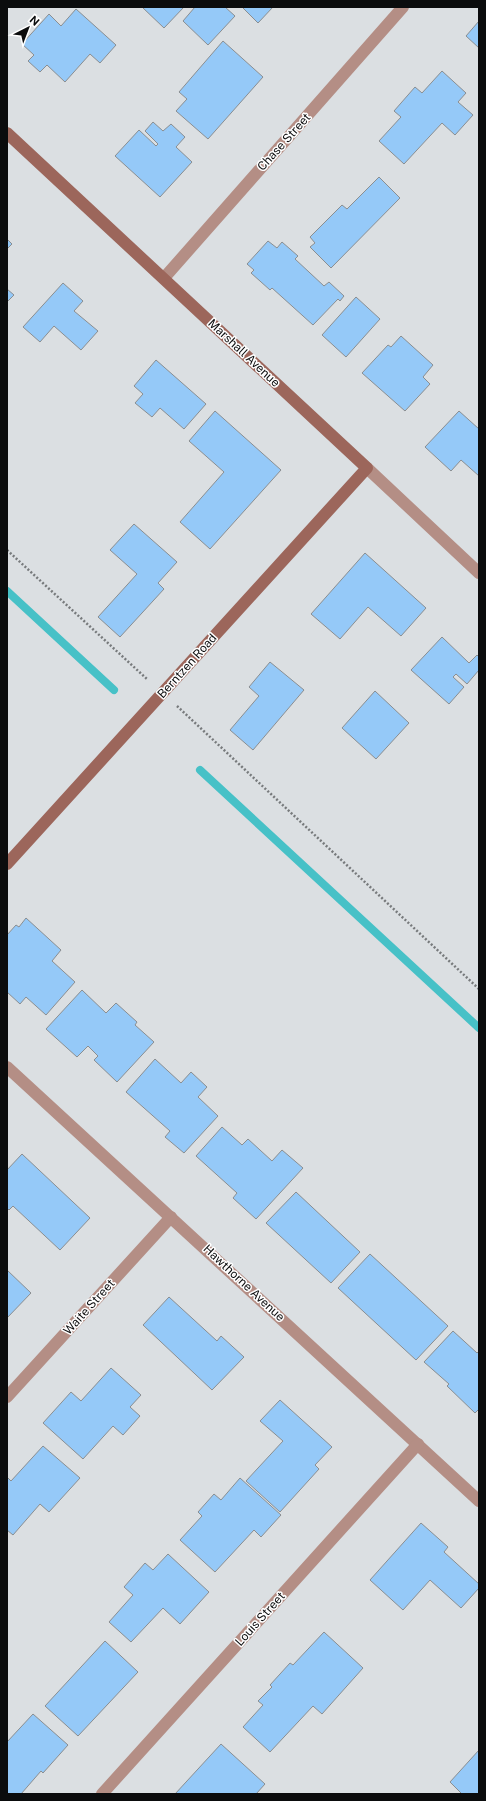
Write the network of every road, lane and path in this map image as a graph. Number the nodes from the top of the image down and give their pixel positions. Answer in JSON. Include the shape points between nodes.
{"nodes":[{"id":1,"x":403,"y":7,"type":"edge"},
{"id":2,"x":7,"y":133,"type":"edge"},
{"id":3,"x":164,"y":278,"type":"junction"},
{"id":4,"x":367,"y":468,"type":"junction"},
{"id":5,"x":7,"y":550,"type":"edge"},
{"id":6,"x":479,"y":573,"type":"edge"},
{"id":7,"x":163,"y":693,"type":"junction"},
{"id":8,"x":7,"y":864,"type":"edge"},
{"id":9,"x":479,"y":989,"type":"edge"},
{"id":10,"x":7,"y":1067,"type":"edge"},
{"id":11,"x":171,"y":1217,"type":"junction"},
{"id":12,"x":7,"y":1397,"type":"edge"},
{"id":13,"x":418,"y":1444,"type":"junction"},
{"id":14,"x":479,"y":1500,"type":"edge"},
{"id":15,"x":102,"y":1794,"type":"edge"}],
"edges":[{"from":1,"to":3,"type":"street","name":"Chase Street"},
{"from":2,"to":3,"type":"street","name":"Marshall Avenue"},
{"from":3,"to":4,"type":"street","name":"Marshall Avenue"},
{"from":4,"to":6,"type":"street","name":"Marshall Avenue"},
{"from":4,"to":7,"type":"street","name":"Berntzen Road"},
{"from":5,"to":7,"type":"path"},
{"from":7,"to":8,"type":"street","name":"Berntzen Road"},
{"from":7,"to":9,"type":"path"},
{"from":10,"to":11,"type":"street","name":"Hawthorne Avenue"},
{"from":11,"to":12,"type":"street","name":"Waite Street"},
{"from":11,"to":13,"type":"street","name":"Hawthorne Avenue"},
{"from":13,"to":14,"type":"street","name":"Hawthorne Avenue"},
{"from":13,"to":15,"type":"street","name":"Louis Street"}]}
